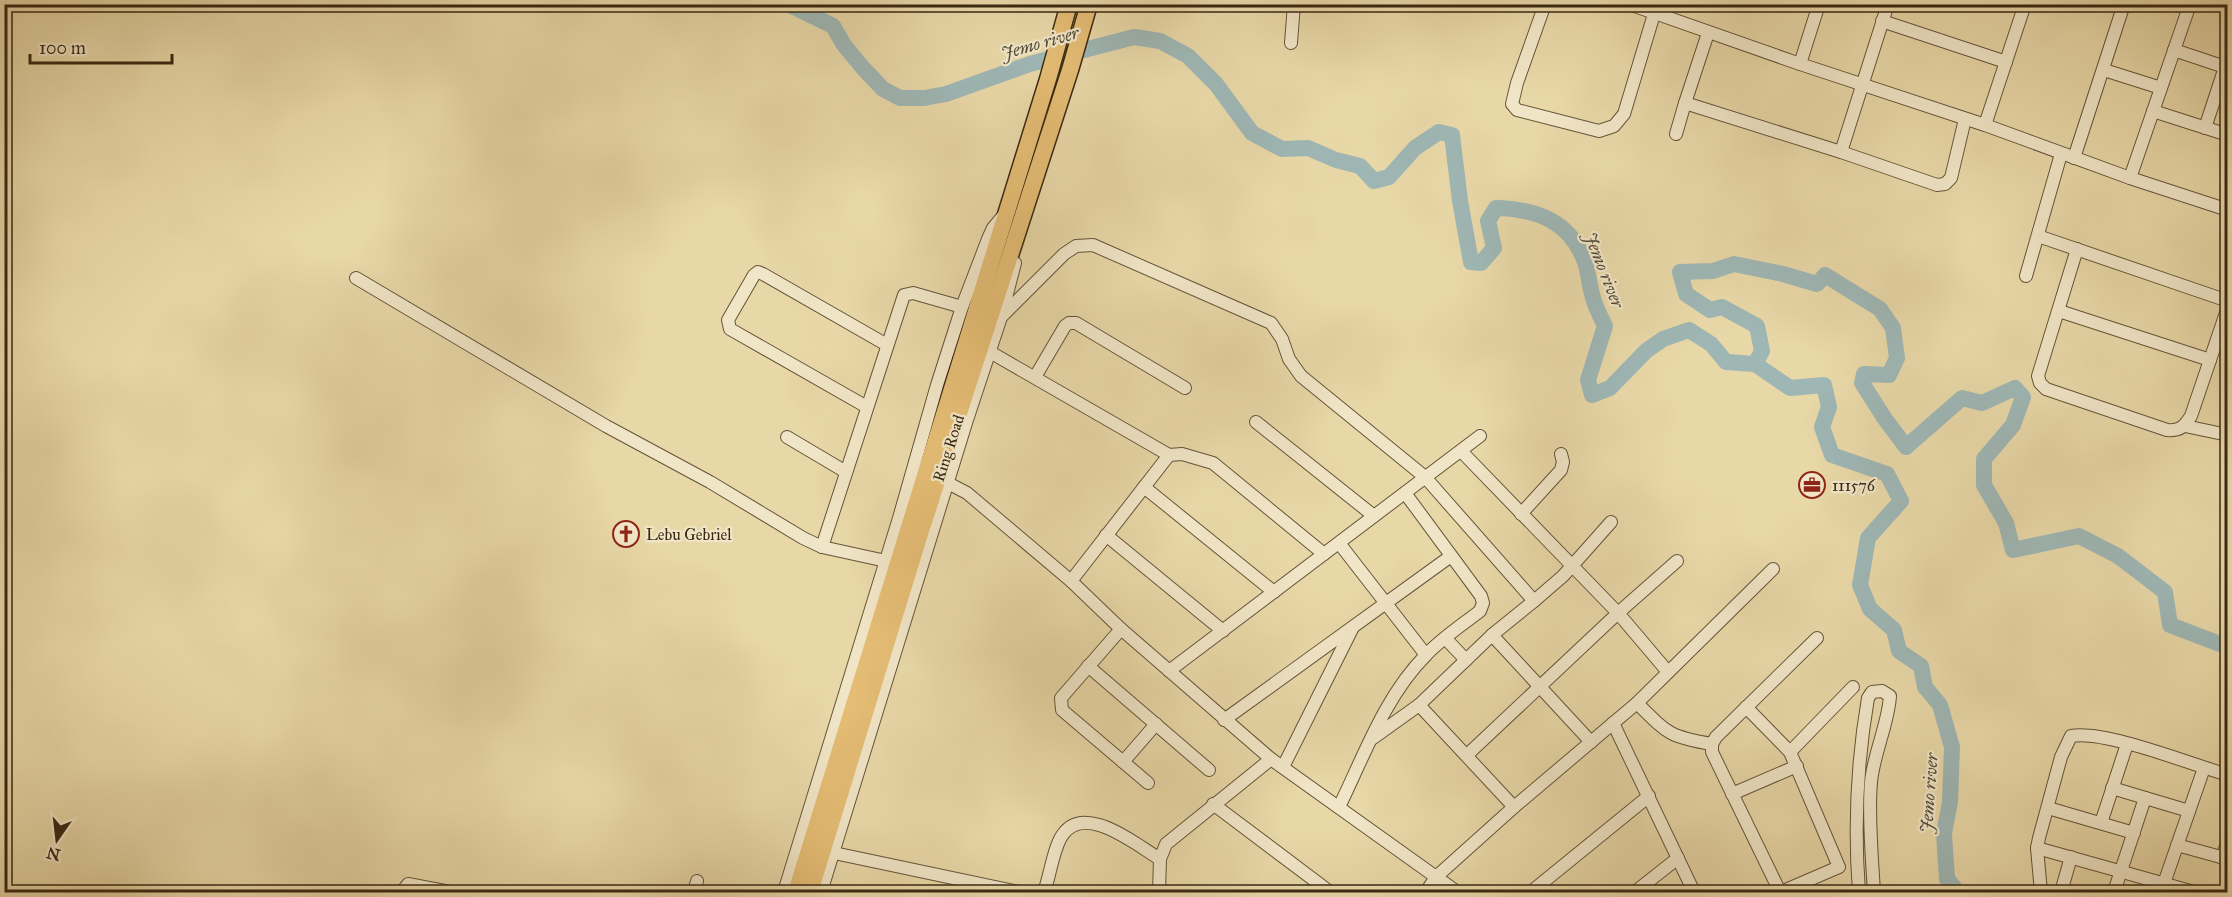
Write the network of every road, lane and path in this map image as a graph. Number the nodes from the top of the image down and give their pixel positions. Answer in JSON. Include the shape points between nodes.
{"nodes":[{"id":1,"x":1294,"y":4,"type":"edge"},
{"id":2,"x":1545,"y":4,"type":"edge"},
{"id":3,"x":1629,"y":4,"type":"edge"},
{"id":4,"x":1819,"y":4,"type":"edge"},
{"id":5,"x":1888,"y":4,"type":"edge"},
{"id":6,"x":2025,"y":4,"type":"edge"},
{"id":7,"x":2124,"y":4,"type":"edge"},
{"id":8,"x":2190,"y":4,"type":"edge"},
{"id":9,"x":1088,"y":10,"type":"edge"},
{"id":10,"x":1067,"y":11,"type":"edge"},
{"id":11,"x":1654,"y":14,"type":"junction"},
{"id":12,"x":1882,"y":21,"type":"junction"},
{"id":13,"x":1708,"y":33,"type":"junction"},
{"id":14,"x":1291,"y":43,"type":"dead end"},
{"id":15,"x":2174,"y":50,"type":"junction"},
{"id":16,"x":2006,"y":62,"type":"junction"},
{"id":17,"x":1800,"y":64,"type":"junction"},
{"id":18,"x":2226,"y":67,"type":"edge"},
{"id":19,"x":2104,"y":70,"type":"junction"},
{"id":20,"x":1862,"y":84,"type":"junction"},
{"id":21,"x":2161,"y":88,"type":"junction"},
{"id":22,"x":1685,"y":103,"type":"junction"},
{"id":23,"x":2153,"y":111,"type":"junction"},
{"id":24,"x":1965,"y":119,"type":"junction"},
{"id":25,"x":1984,"y":125,"type":"junction"},
{"id":26,"x":2205,"y":128,"type":"junction"},
{"id":27,"x":1676,"y":134,"type":"dead end"},
{"id":28,"x":2228,"y":135,"type":"edge"},
{"id":29,"x":1841,"y":152,"type":"junction"},
{"id":30,"x":2068,"y":156,"type":"junction"},
{"id":31,"x":2130,"y":178,"type":"junction"},
{"id":32,"x":2228,"y":210,"type":"edge"},
{"id":33,"x":1014,"y":215,"type":"junction"},
{"id":34,"x":2038,"y":236,"type":"junction"},
{"id":35,"x":2077,"y":249,"type":"junction"},
{"id":36,"x":2026,"y":276,"type":"dead end"},
{"id":37,"x":356,"y":278,"type":"dead end"},
{"id":38,"x":2228,"y":301,"type":"edge"},
{"id":39,"x":962,"y":307,"type":"junction"},
{"id":40,"x":2228,"y":307,"type":"edge"},
{"id":41,"x":2060,"y":311,"type":"junction"},
{"id":42,"x":1001,"y":317,"type":"junction"},
{"id":43,"x":887,"y":345,"type":"junction"},
{"id":44,"x":990,"y":352,"type":"junction"},
{"id":45,"x":2210,"y":360,"type":"junction"},
{"id":46,"x":1035,"y":376,"type":"junction"},
{"id":47,"x":1185,"y":388,"type":"dead end"},
{"id":48,"x":867,"y":407,"type":"junction"},
{"id":49,"x":1256,"y":422,"type":"dead end"},
{"id":50,"x":2185,"y":426,"type":"junction"},
{"id":51,"x":2228,"y":435,"type":"edge"},
{"id":52,"x":1480,"y":436,"type":"dead end"},
{"id":53,"x":787,"y":437,"type":"dead end"},
{"id":54,"x":1461,"y":451,"type":"junction"},
{"id":55,"x":1561,"y":454,"type":"dead end"},
{"id":56,"x":1169,"y":455,"type":"junction"},
{"id":57,"x":846,"y":472,"type":"junction"},
{"id":58,"x":931,"y":477,"type":"junction"},
{"id":59,"x":1425,"y":477,"type":"junction"},
{"id":60,"x":1143,"y":488,"type":"junction"},
{"id":61,"x":1405,"y":493,"type":"junction"},
{"id":62,"x":1521,"y":514,"type":"junction"},
{"id":63,"x":1374,"y":516,"type":"junction"},
{"id":64,"x":1611,"y":522,"type":"dead end"},
{"id":65,"x":1106,"y":535,"type":"junction"},
{"id":66,"x":1339,"y":543,"type":"junction"},
{"id":67,"x":822,"y":547,"type":"junction"},
{"id":68,"x":1324,"y":554,"type":"junction"},
{"id":69,"x":1451,"y":556,"type":"junction"},
{"id":70,"x":886,"y":561,"type":"junction"},
{"id":71,"x":1677,"y":561,"type":"dead end"},
{"id":72,"x":1572,"y":565,"type":"junction"},
{"id":73,"x":1773,"y":569,"type":"dead end"},
{"id":74,"x":1071,"y":581,"type":"junction"},
{"id":75,"x":1274,"y":592,"type":"junction"},
{"id":76,"x":1534,"y":601,"type":"junction"},
{"id":77,"x":1386,"y":603,"type":"junction"},
{"id":78,"x":1618,"y":613,"type":"junction"},
{"id":79,"x":1352,"y":627,"type":"junction"},
{"id":80,"x":1121,"y":628,"type":"junction"},
{"id":81,"x":1222,"y":631,"type":"junction"},
{"id":82,"x":1492,"y":635,"type":"junction"},
{"id":83,"x":1445,"y":638,"type":"junction"},
{"id":84,"x":1817,"y":638,"type":"dead end"},
{"id":85,"x":1426,"y":655,"type":"junction"},
{"id":86,"x":1466,"y":660,"type":"junction"},
{"id":87,"x":1088,"y":666,"type":"junction"},
{"id":88,"x":1169,"y":671,"type":"junction"},
{"id":89,"x":1668,"y":672,"type":"junction"},
{"id":90,"x":1540,"y":686,"type":"junction"},
{"id":91,"x":1853,"y":687,"type":"dead end"},
{"id":92,"x":1636,"y":703,"type":"junction"},
{"id":93,"x":1419,"y":705,"type":"junction"},
{"id":94,"x":1746,"y":707,"type":"junction"},
{"id":95,"x":1224,"y":720,"type":"junction"},
{"id":96,"x":1613,"y":723,"type":"junction"},
{"id":97,"x":1156,"y":724,"type":"junction"},
{"id":98,"x":1373,"y":738,"type":"junction"},
{"id":99,"x":1591,"y":742,"type":"junction"},
{"id":100,"x":1712,"y":744,"type":"junction"},
{"id":101,"x":2127,"y":744,"type":"junction"},
{"id":102,"x":1790,"y":752,"type":"junction"},
{"id":103,"x":1467,"y":755,"type":"junction"},
{"id":104,"x":1271,"y":759,"type":"junction"},
{"id":105,"x":1123,"y":762,"type":"junction"},
{"id":106,"x":1797,"y":766,"type":"junction"},
{"id":107,"x":1283,"y":768,"type":"junction"},
{"id":108,"x":2204,"y":768,"type":"junction"},
{"id":109,"x":1209,"y":770,"type":"dead end"},
{"id":110,"x":2228,"y":775,"type":"edge"},
{"id":111,"x":1148,"y":783,"type":"dead end"},
{"id":112,"x":2112,"y":788,"type":"junction"},
{"id":113,"x":1732,"y":794,"type":"junction"},
{"id":114,"x":1649,"y":796,"type":"junction"},
{"id":115,"x":2145,"y":798,"type":"junction"},
{"id":116,"x":1213,"y":804,"type":"junction"},
{"id":117,"x":1339,"y":807,"type":"junction"},
{"id":118,"x":1514,"y":807,"type":"junction"},
{"id":119,"x":2049,"y":808,"type":"junction"},
{"id":120,"x":2188,"y":811,"type":"junction"},
{"id":121,"x":2101,"y":823,"type":"junction"},
{"id":122,"x":2134,"y":833,"type":"junction"},
{"id":123,"x":2228,"y":841,"type":"edge"},
{"id":124,"x":2177,"y":845,"type":"junction"},
{"id":125,"x":2037,"y":848,"type":"junction"},
{"id":126,"x":834,"y":853,"type":"junction"},
{"id":127,"x":2071,"y":857,"type":"junction"},
{"id":128,"x":1678,"y":858,"type":"junction"},
{"id":129,"x":2225,"y":858,"type":"edge"},
{"id":130,"x":1160,"y":859,"type":"junction"},
{"id":131,"x":2121,"y":872,"type":"junction"},
{"id":132,"x":1436,"y":877,"type":"junction"},
{"id":133,"x":960,"y":879,"type":"junction"},
{"id":134,"x":2162,"y":888,"type":"edge"},
{"id":135,"x":402,"y":892,"type":"edge"},
{"id":136,"x":450,"y":892,"type":"edge"},
{"id":137,"x":784,"y":892,"type":"edge"},
{"id":138,"x":796,"y":892,"type":"edge"},
{"id":139,"x":810,"y":892,"type":"edge"},
{"id":140,"x":821,"y":892,"type":"edge"},
{"id":141,"x":957,"y":892,"type":"edge"},
{"id":142,"x":1019,"y":892,"type":"edge"},
{"id":143,"x":1044,"y":892,"type":"edge"},
{"id":144,"x":1159,"y":892,"type":"edge"},
{"id":145,"x":1330,"y":892,"type":"edge"},
{"id":146,"x":1426,"y":892,"type":"edge"},
{"id":147,"x":1457,"y":892,"type":"edge"},
{"id":148,"x":1531,"y":892,"type":"edge"},
{"id":149,"x":1635,"y":892,"type":"edge"},
{"id":150,"x":1694,"y":892,"type":"edge"},
{"id":151,"x":1780,"y":892,"type":"edge"},
{"id":152,"x":1859,"y":892,"type":"edge"},
{"id":153,"x":1874,"y":892,"type":"edge"},
{"id":154,"x":2041,"y":892,"type":"edge"},
{"id":155,"x":2061,"y":892,"type":"edge"},
{"id":156,"x":2114,"y":892,"type":"edge"},
{"id":157,"x":2194,"y":892,"type":"edge"}],
"edges":[{"from":1,"to":14,"type":"street"},
{"from":2,"to":11,"type":"street","via":[[1512,104],[1518,110],[1599,131],[1614,126],[1624,114]]},
{"from":3,"to":11,"type":"street"},
{"from":4,"to":17,"type":"street"},
{"from":5,"to":12,"type":"street"},
{"from":6,"to":16,"type":"street"},
{"from":7,"to":19,"type":"street"},
{"from":8,"to":15,"type":"street"},
{"from":9,"to":33,"type":"highway","name":"Ring Road","via":[[1070,70]]},
{"from":10,"to":33,"type":"highway","name":"Ring Road"},
{"from":11,"to":13,"type":"street"},
{"from":12,"to":16,"type":"street"},
{"from":12,"to":20,"type":"street"},
{"from":13,"to":17,"type":"street"},
{"from":13,"to":22,"type":"street"},
{"from":15,"to":18,"type":"street"},
{"from":15,"to":21,"type":"street"},
{"from":16,"to":25,"type":"street"},
{"from":17,"to":20,"type":"street"},
{"from":18,"to":26,"type":"street"},
{"from":19,"to":21,"type":"street"},
{"from":19,"to":30,"type":"street"},
{"from":20,"to":24,"type":"street"},
{"from":20,"to":29,"type":"street"},
{"from":21,"to":23,"type":"street"},
{"from":22,"to":27,"type":"street"},
{"from":22,"to":29,"type":"street"},
{"from":23,"to":26,"type":"street"},
{"from":23,"to":31,"type":"street"},
{"from":24,"to":25,"type":"street"},
{"from":24,"to":29,"type":"street","via":[[1951,178],[1945,184],[1927,183]]},
{"from":25,"to":30,"type":"street"},
{"from":26,"to":28,"type":"street"},
{"from":30,"to":31,"type":"street"},
{"from":30,"to":34,"type":"street"},
{"from":31,"to":32,"type":"street"},
{"from":33,"to":39,"type":"street","via":[[993,228]]},
{"from":33,"to":42,"type":"street","via":[[1017,251]]},
{"from":33,"to":58,"type":"highway","name":"Ring Road"},
{"from":34,"to":35,"type":"street"},
{"from":34,"to":36,"type":"street"},
{"from":35,"to":38,"type":"street"},
{"from":35,"to":41,"type":"street"},
{"from":37,"to":67,"type":"street","via":[[606,426]]},
{"from":39,"to":43,"type":"street","via":[[913,293],[904,295]]},
{"from":39,"to":58,"type":"street","via":[[937,385]]},
{"from":40,"to":45,"type":"street"},
{"from":41,"to":45,"type":"street"},
{"from":41,"to":50,"type":"street","via":[[2038,376],[2046,389],[2167,430],[2178,431]]},
{"from":42,"to":44,"type":"street"},
{"from":42,"to":59,"type":"street","via":[[1064,254],[1076,246],[1094,245],[1271,323],[1301,376]]},
{"from":43,"to":48,"type":"street"},
{"from":43,"to":48,"type":"street","via":[[758,272],[728,320],[730,329]]},
{"from":44,"to":46,"type":"street"},
{"from":44,"to":58,"type":"street"},
{"from":45,"to":50,"type":"street"},
{"from":46,"to":47,"type":"street","via":[[1069,322]]},
{"from":46,"to":56,"type":"street"},
{"from":48,"to":57,"type":"street"},
{"from":49,"to":63,"type":"street"},
{"from":50,"to":51,"type":"street"},
{"from":52,"to":54,"type":"street"},
{"from":53,"to":57,"type":"street"},
{"from":54,"to":59,"type":"street"},
{"from":54,"to":62,"type":"street"},
{"from":55,"to":62,"type":"street","via":[[1562,470]]},
{"from":56,"to":60,"type":"street"},
{"from":56,"to":68,"type":"street","via":[[1182,454],[1213,463]]},
{"from":57,"to":67,"type":"street"},
{"from":58,"to":70,"type":"street"},
{"from":58,"to":74,"type":"street","via":[[967,493]]},
{"from":58,"to":126,"type":"street"},
{"from":58,"to":138,"type":"highway","name":"Ring Road"},
{"from":58,"to":139,"type":"highway","name":"Ring Road"},
{"from":59,"to":61,"type":"street"},
{"from":59,"to":76,"type":"street"},
{"from":60,"to":65,"type":"street"},
{"from":60,"to":75,"type":"street"},
{"from":61,"to":63,"type":"street"},
{"from":61,"to":69,"type":"street"},
{"from":62,"to":72,"type":"street"},
{"from":63,"to":66,"type":"street"},
{"from":64,"to":72,"type":"street"},
{"from":65,"to":74,"type":"street"},
{"from":65,"to":81,"type":"street"},
{"from":66,"to":68,"type":"street"},
{"from":66,"to":77,"type":"street"},
{"from":67,"to":70,"type":"street"},
{"from":68,"to":75,"type":"street"},
{"from":69,"to":77,"type":"street"},
{"from":69,"to":83,"type":"street","via":[[1483,603],[1480,611]]},
{"from":70,"to":137,"type":"street"},
{"from":71,"to":78,"type":"street"},
{"from":72,"to":76,"type":"street"},
{"from":72,"to":78,"type":"street"},
{"from":73,"to":89,"type":"street"},
{"from":74,"to":80,"type":"street"},
{"from":75,"to":81,"type":"street"},
{"from":76,"to":82,"type":"street"},
{"from":77,"to":79,"type":"street"},
{"from":77,"to":85,"type":"street"},
{"from":78,"to":89,"type":"street"},
{"from":78,"to":90,"type":"street"},
{"from":79,"to":95,"type":"street"},
{"from":79,"to":107,"type":"street"},
{"from":80,"to":87,"type":"street"},
{"from":80,"to":88,"type":"street"},
{"from":81,"to":88,"type":"street"},
{"from":82,"to":86,"type":"street"},
{"from":82,"to":90,"type":"street"},
{"from":83,"to":85,"type":"street"},
{"from":83,"to":86,"type":"street"},
{"from":84,"to":94,"type":"street"},
{"from":85,"to":98,"type":"street","via":[[1388,707]]},
{"from":86,"to":93,"type":"street"},
{"from":87,"to":97,"type":"street"},
{"from":87,"to":105,"type":"street","via":[[1061,698],[1060,705]]},
{"from":88,"to":95,"type":"street"},
{"from":89,"to":92,"type":"street"},
{"from":90,"to":99,"type":"street"},
{"from":90,"to":103,"type":"street"},
{"from":91,"to":102,"type":"street"},
{"from":92,"to":96,"type":"street"},
{"from":92,"to":100,"type":"street","via":[[1669,734]]},
{"from":93,"to":98,"type":"street"},
{"from":93,"to":103,"type":"street"},
{"from":94,"to":100,"type":"street"},
{"from":94,"to":102,"type":"street"},
{"from":95,"to":104,"type":"street"},
{"from":96,"to":99,"type":"street"},
{"from":96,"to":114,"type":"street"},
{"from":97,"to":105,"type":"street"},
{"from":97,"to":109,"type":"street"},
{"from":98,"to":117,"type":"street"},
{"from":99,"to":118,"type":"street"},
{"from":100,"to":113,"type":"street"},
{"from":101,"to":108,"type":"street"},
{"from":101,"to":112,"type":"street"},
{"from":101,"to":119,"type":"street","via":[[2091,735],[2071,736],[2061,757]]},
{"from":102,"to":106,"type":"street"},
{"from":103,"to":118,"type":"street"},
{"from":104,"to":107,"type":"street"},
{"from":104,"to":116,"type":"street"},
{"from":105,"to":111,"type":"street"},
{"from":106,"to":113,"type":"street"},
{"from":106,"to":151,"type":"street","via":[[1839,867]]},
{"from":107,"to":117,"type":"street"},
{"from":108,"to":110,"type":"street"},
{"from":108,"to":120,"type":"street"},
{"from":112,"to":115,"type":"street"},
{"from":112,"to":121,"type":"street"},
{"from":113,"to":151,"type":"street"},
{"from":114,"to":128,"type":"street"},
{"from":114,"to":148,"type":"street"},
{"from":115,"to":120,"type":"street"},
{"from":115,"to":122,"type":"street"},
{"from":116,"to":130,"type":"street","via":[[1166,844]]},
{"from":116,"to":145,"type":"street"},
{"from":117,"to":132,"type":"street"},
{"from":118,"to":132,"type":"street"},
{"from":119,"to":121,"type":"street"},
{"from":119,"to":125,"type":"street"},
{"from":120,"to":124,"type":"street"},
{"from":121,"to":122,"type":"street"},
{"from":122,"to":131,"type":"street"},
{"from":123,"to":129,"type":"street"},
{"from":124,"to":129,"type":"street"},
{"from":124,"to":134,"type":"street"},
{"from":125,"to":127,"type":"street"},
{"from":125,"to":154,"type":"street"},
{"from":126,"to":133,"type":"street"},
{"from":126,"to":140,"type":"street"},
{"from":127,"to":131,"type":"street"},
{"from":127,"to":155,"type":"street"},
{"from":128,"to":149,"type":"street"},
{"from":128,"to":150,"type":"street"},
{"from":130,"to":143,"type":"street","via":[[1102,825],[1073,824],[1060,840]]},
{"from":130,"to":144,"type":"street"},
{"from":131,"to":134,"type":"street"},
{"from":131,"to":156,"type":"street"},
{"from":132,"to":146,"type":"street"},
{"from":132,"to":147,"type":"street"},
{"from":133,"to":141,"type":"street"},
{"from":133,"to":142,"type":"street"},
{"from":134,"to":157,"type":"street"},
{"from":135,"to":136,"type":"street","via":[[408,884]]},
{"from":152,"to":153,"type":"street","via":[[1857,783],[1861,742],[1868,698],[1872,692],[1882,691],[1890,696],[1871,782]]}]}
